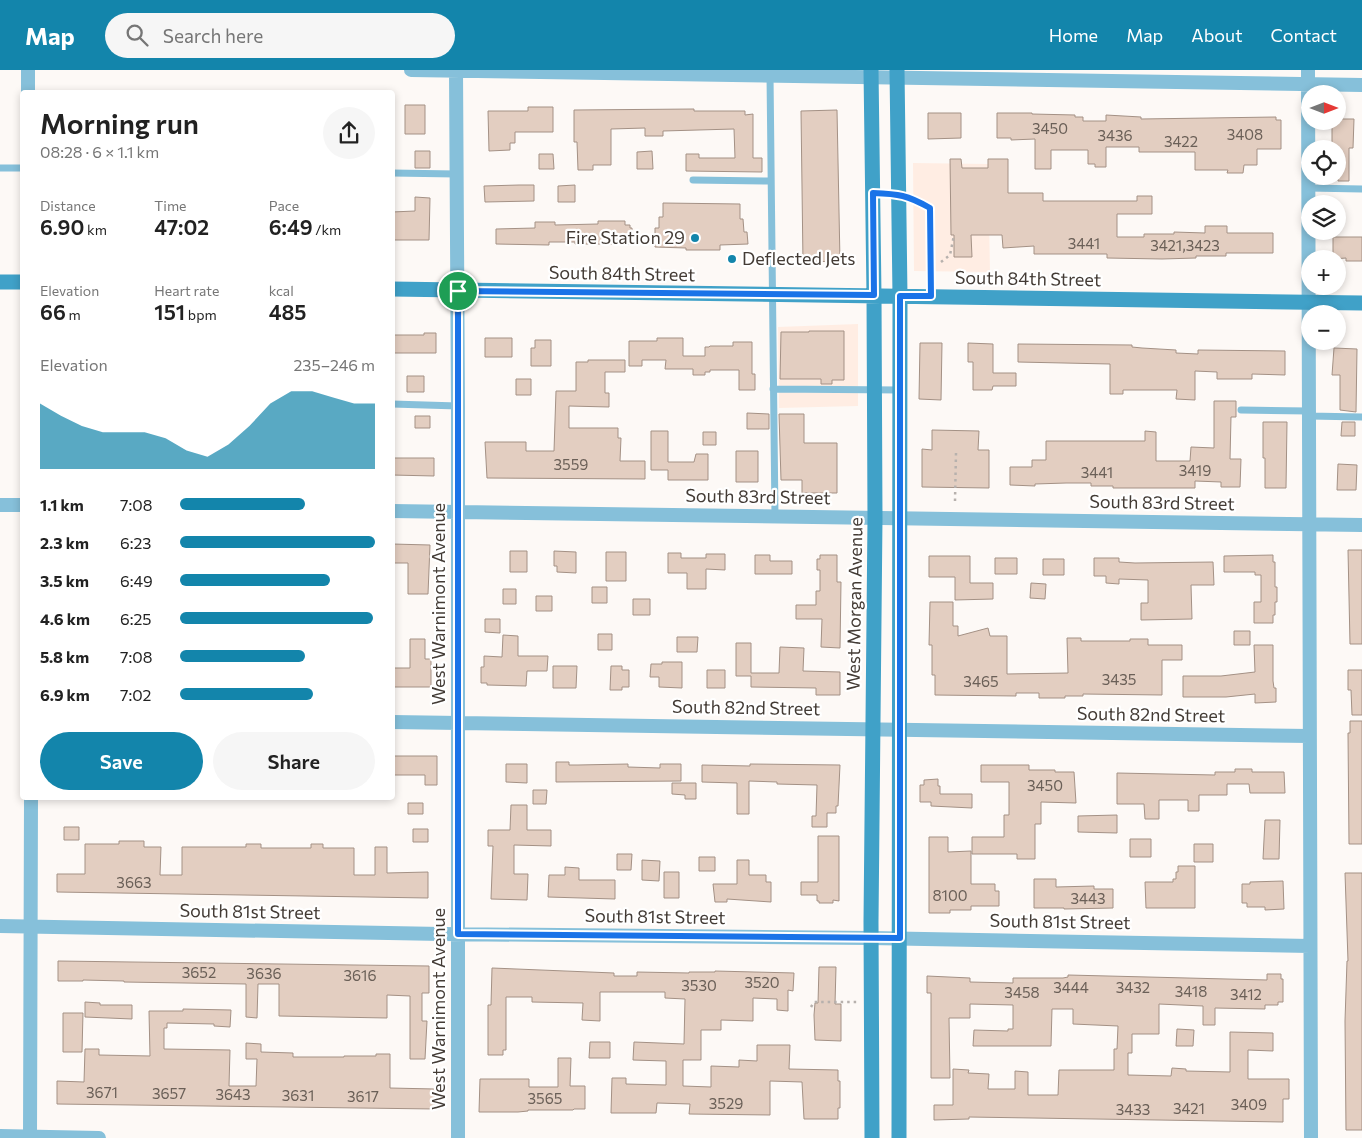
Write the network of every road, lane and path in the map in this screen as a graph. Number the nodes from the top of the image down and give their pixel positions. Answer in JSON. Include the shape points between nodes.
{"nodes":[{"id":1,"x":28,"y":70,"type":"edge"},
{"id":2,"x":411,"y":70,"type":"edge"},
{"id":3,"x":456,"y":70,"type":"edge"},
{"id":4,"x":1308,"y":70,"type":"edge"},
{"id":5,"x":770,"y":73,"type":"edge"},
{"id":6,"x":871,"y":74,"type":"edge"},
{"id":7,"x":897,"y":74,"type":"edge"},
{"id":8,"x":1308,"y":84,"type":"junction"},
{"id":9,"x":1362,"y":86,"type":"edge"},
{"id":10,"x":28,"y":90,"type":"edge"},
{"id":11,"x":0,"y":168,"type":"edge"},
{"id":12,"x":20,"y":168,"type":"edge"},
{"id":13,"x":395,"y":173,"type":"edge"},
{"id":14,"x":456,"y":174,"type":"junction"},
{"id":15,"x":693,"y":180,"type":"dead end"},
{"id":16,"x":771,"y":180,"type":"junction"},
{"id":17,"x":1308,"y":188,"type":"junction"},
{"id":18,"x":1362,"y":189,"type":"edge"},
{"id":19,"x":873,"y":193,"type":"junction"},
{"id":20,"x":898,"y":194,"type":"junction"},
{"id":21,"x":954,"y":235,"type":"dead end"},
{"id":22,"x":931,"y":272,"type":"junction"},
{"id":23,"x":0,"y":282,"type":"edge"},
{"id":24,"x":20,"y":282,"type":"edge"},
{"id":25,"x":395,"y":289,"type":"edge"},
{"id":26,"x":458,"y":291,"type":"junction"},
{"id":27,"x":771,"y":294,"type":"junction"},
{"id":28,"x":874,"y":295,"type":"junction"},
{"id":29,"x":900,"y":296,"type":"junction"},
{"id":30,"x":931,"y":296,"type":"junction"},
{"id":31,"x":1308,"y":302,"type":"junction"},
{"id":32,"x":1362,"y":302,"type":"edge"},
{"id":33,"x":773,"y":389,"type":"junction"},
{"id":34,"x":874,"y":390,"type":"junction"},
{"id":35,"x":900,"y":390,"type":"junction"},
{"id":36,"x":395,"y":404,"type":"edge"},
{"id":37,"x":458,"y":406,"type":"junction"},
{"id":38,"x":1241,"y":410,"type":"dead end"},
{"id":39,"x":1309,"y":414,"type":"junction"},
{"id":40,"x":1362,"y":417,"type":"edge"},
{"id":41,"x":956,"y":453,"type":"dead end"},
{"id":42,"x":955,"y":501,"type":"dead end"},
{"id":43,"x":0,"y":505,"type":"edge"},
{"id":44,"x":20,"y":505,"type":"edge"},
{"id":45,"x":395,"y":511,"type":"edge"},
{"id":46,"x":458,"y":512,"type":"junction"},
{"id":47,"x":775,"y":516,"type":"junction"},
{"id":48,"x":874,"y":518,"type":"junction"},
{"id":49,"x":900,"y":518,"type":"junction"},
{"id":50,"x":1310,"y":524,"type":"junction"},
{"id":51,"x":1362,"y":524,"type":"edge"},
{"id":52,"x":395,"y":722,"type":"edge"},
{"id":53,"x":458,"y":723,"type":"junction"},
{"id":54,"x":873,"y":728,"type":"junction"},
{"id":55,"x":900,"y":729,"type":"junction"},
{"id":56,"x":1309,"y":736,"type":"junction"},
{"id":57,"x":31,"y":800,"type":"edge"},
{"id":58,"x":0,"y":926,"type":"edge"},
{"id":59,"x":30,"y":927,"type":"junction"},
{"id":60,"x":458,"y":934,"type":"junction"},
{"id":61,"x":871,"y":938,"type":"junction"},
{"id":62,"x":900,"y":938,"type":"junction"},
{"id":63,"x":1310,"y":946,"type":"junction"},
{"id":64,"x":860,"y":1002,"type":"dead end"},
{"id":65,"x":811,"y":1007,"type":"dead end"},
{"id":66,"x":0,"y":1136,"type":"edge"},
{"id":67,"x":30,"y":1137,"type":"edge"},
{"id":68,"x":99,"y":1138,"type":"edge"},
{"id":69,"x":458,"y":1138,"type":"edge"},
{"id":70,"x":872,"y":1138,"type":"edge"},
{"id":71,"x":899,"y":1138,"type":"edge"},
{"id":72,"x":1311,"y":1138,"type":"edge"}],
"edges":[{"from":1,"to":10,"type":"street"},
{"from":2,"to":3,"type":"street"},
{"from":3,"to":5,"type":"street"},
{"from":3,"to":14,"type":"street","name":"West Warnimont Avenue"},
{"from":4,"to":8,"type":"street"},
{"from":5,"to":6,"type":"street"},
{"from":5,"to":16,"type":"lane"},
{"from":6,"to":7,"type":"street"},
{"from":6,"to":19,"type":"street","name":"West Morgan Avenue"},
{"from":7,"to":8,"type":"street"},
{"from":7,"to":20,"type":"street"},
{"from":8,"to":9,"type":"street"},
{"from":8,"to":17,"type":"street"},
{"from":11,"to":12,"type":"lane"},
{"from":13,"to":14,"type":"lane"},
{"from":14,"to":26,"type":"street","name":"West Warnimont Avenue"},
{"from":15,"to":16,"type":"lane"},
{"from":16,"to":27,"type":"lane"},
{"from":17,"to":18,"type":"lane"},
{"from":17,"to":31,"type":"street"},
{"from":19,"to":20,"type":"lane"},
{"from":19,"to":28,"type":"street","name":"West Morgan Avenue"},
{"from":20,"to":22,"type":"lane","via":[[930,208]]},
{"from":20,"to":29,"type":"street"},
{"from":21,"to":22,"type":"path","via":[[950,255]]},
{"from":22,"to":30,"type":"lane"},
{"from":23,"to":24,"type":"street"},
{"from":25,"to":26,"type":"street","name":"South 84th Street"},
{"from":26,"to":27,"type":"street","name":"South 84th Street"},
{"from":26,"to":37,"type":"street","name":"West Warnimont Avenue"},
{"from":27,"to":28,"type":"street","name":"South 84th Street"},
{"from":27,"to":33,"type":"lane"},
{"from":28,"to":29,"type":"street","name":"South 84th Street"},
{"from":28,"to":34,"type":"street","name":"West Morgan Avenue"},
{"from":29,"to":30,"type":"street","name":"South 84th Street"},
{"from":29,"to":35,"type":"street"},
{"from":30,"to":31,"type":"street","name":"South 84th Street"},
{"from":31,"to":32,"type":"street","name":"South 84th Street"},
{"from":31,"to":39,"type":"street"},
{"from":33,"to":34,"type":"lane"},
{"from":33,"to":47,"type":"lane"},
{"from":34,"to":35,"type":"lane"},
{"from":34,"to":48,"type":"street","name":"West Morgan Avenue"},
{"from":35,"to":49,"type":"street"},
{"from":36,"to":37,"type":"lane"},
{"from":37,"to":46,"type":"street","name":"West Warnimont Avenue"},
{"from":38,"to":39,"type":"lane"},
{"from":39,"to":40,"type":"lane"},
{"from":39,"to":50,"type":"street"},
{"from":41,"to":42,"type":"path"},
{"from":43,"to":44,"type":"street"},
{"from":45,"to":46,"type":"street","name":"South 83rd Street"},
{"from":46,"to":47,"type":"street","name":"South 83rd Street"},
{"from":46,"to":53,"type":"street","name":"West Warnimont Avenue"},
{"from":47,"to":48,"type":"street","name":"South 83rd Street"},
{"from":48,"to":49,"type":"street","name":"South 83rd Street"},
{"from":48,"to":54,"type":"street","name":"West Morgan Avenue"},
{"from":49,"to":50,"type":"street","name":"South 83rd Street"},
{"from":49,"to":55,"type":"street"},
{"from":50,"to":51,"type":"street","name":"South 83rd Street"},
{"from":50,"to":56,"type":"street"},
{"from":52,"to":53,"type":"street","name":"South 82nd Street"},
{"from":53,"to":54,"type":"street","name":"South 82nd Street"},
{"from":53,"to":60,"type":"street","name":"West Warnimont Avenue"},
{"from":54,"to":55,"type":"street","name":"South 82nd Street"},
{"from":54,"to":61,"type":"street","name":"West Morgan Avenue"},
{"from":55,"to":56,"type":"street","name":"South 82nd Street"},
{"from":55,"to":62,"type":"street"},
{"from":56,"to":63,"type":"street"},
{"from":57,"to":59,"type":"street"},
{"from":58,"to":59,"type":"street","name":"South 81st Street"},
{"from":59,"to":60,"type":"street","name":"South 81st Street"},
{"from":59,"to":67,"type":"street"},
{"from":60,"to":61,"type":"street","name":"South 81st Street"},
{"from":60,"to":69,"type":"street","name":"West Warnimont Avenue"},
{"from":61,"to":62,"type":"street","name":"South 81st Street"},
{"from":61,"to":70,"type":"street","name":"West Morgan Avenue"},
{"from":62,"to":63,"type":"street","name":"South 81st Street"},
{"from":62,"to":71,"type":"street"},
{"from":63,"to":72,"type":"street"},
{"from":64,"to":65,"type":"path","via":[[814,1002]]},
{"from":66,"to":67,"type":"street"},
{"from":67,"to":68,"type":"street"}]}
